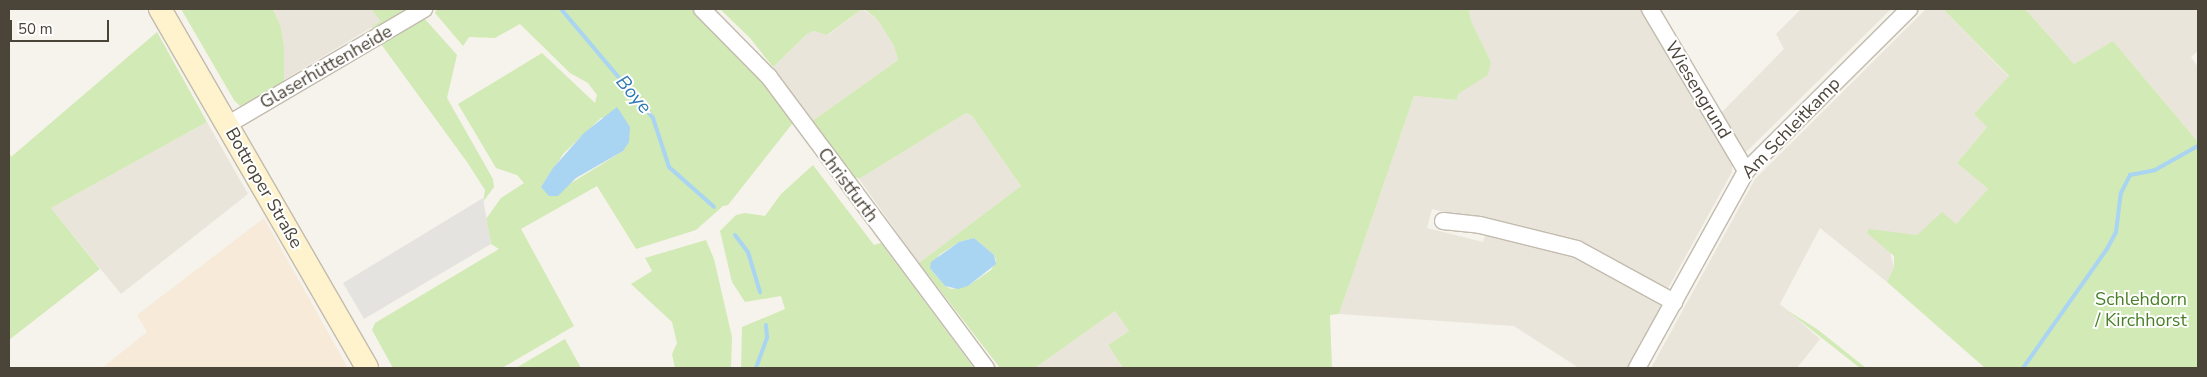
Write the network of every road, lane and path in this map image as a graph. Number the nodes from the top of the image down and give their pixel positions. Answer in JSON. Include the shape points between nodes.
{"nodes":[{"id":1,"x":160,"y":9,"type":"edge"},
{"id":2,"x":424,"y":9,"type":"edge"},
{"id":3,"x":702,"y":9,"type":"edge"},
{"id":4,"x":1650,"y":9,"type":"edge"},
{"id":5,"x":1909,"y":9,"type":"edge"},
{"id":6,"x":227,"y":125,"type":"junction"},
{"id":7,"x":1746,"y":171,"type":"junction"},
{"id":8,"x":1443,"y":221,"type":"dead end"},
{"id":9,"x":1674,"y":302,"type":"junction"},
{"id":10,"x":368,"y":368,"type":"edge"},
{"id":11,"x":986,"y":368,"type":"edge"},
{"id":12,"x":1637,"y":368,"type":"edge"}],
"edges":[{"from":1,"to":6,"type":"main road","name":"Bottroper Straße"},
{"from":2,"to":6,"type":"street","name":"Glaserhüttenheide"},
{"from":3,"to":11,"type":"street","name":"Christfurth","via":[[769,77]]},
{"from":4,"to":7,"type":"street","name":"Wiesengrund"},
{"from":5,"to":7,"type":"street","name":"Am Schleitkamp"},
{"from":6,"to":10,"type":"main road","name":"Bottroper Straße"},
{"from":7,"to":9,"type":"street","name":"Am Schleitkamp"},
{"from":8,"to":9,"type":"street","via":[[1480,224],[1577,249]]},
{"from":9,"to":12,"type":"street","name":"Am Schleitkamp"}]}
